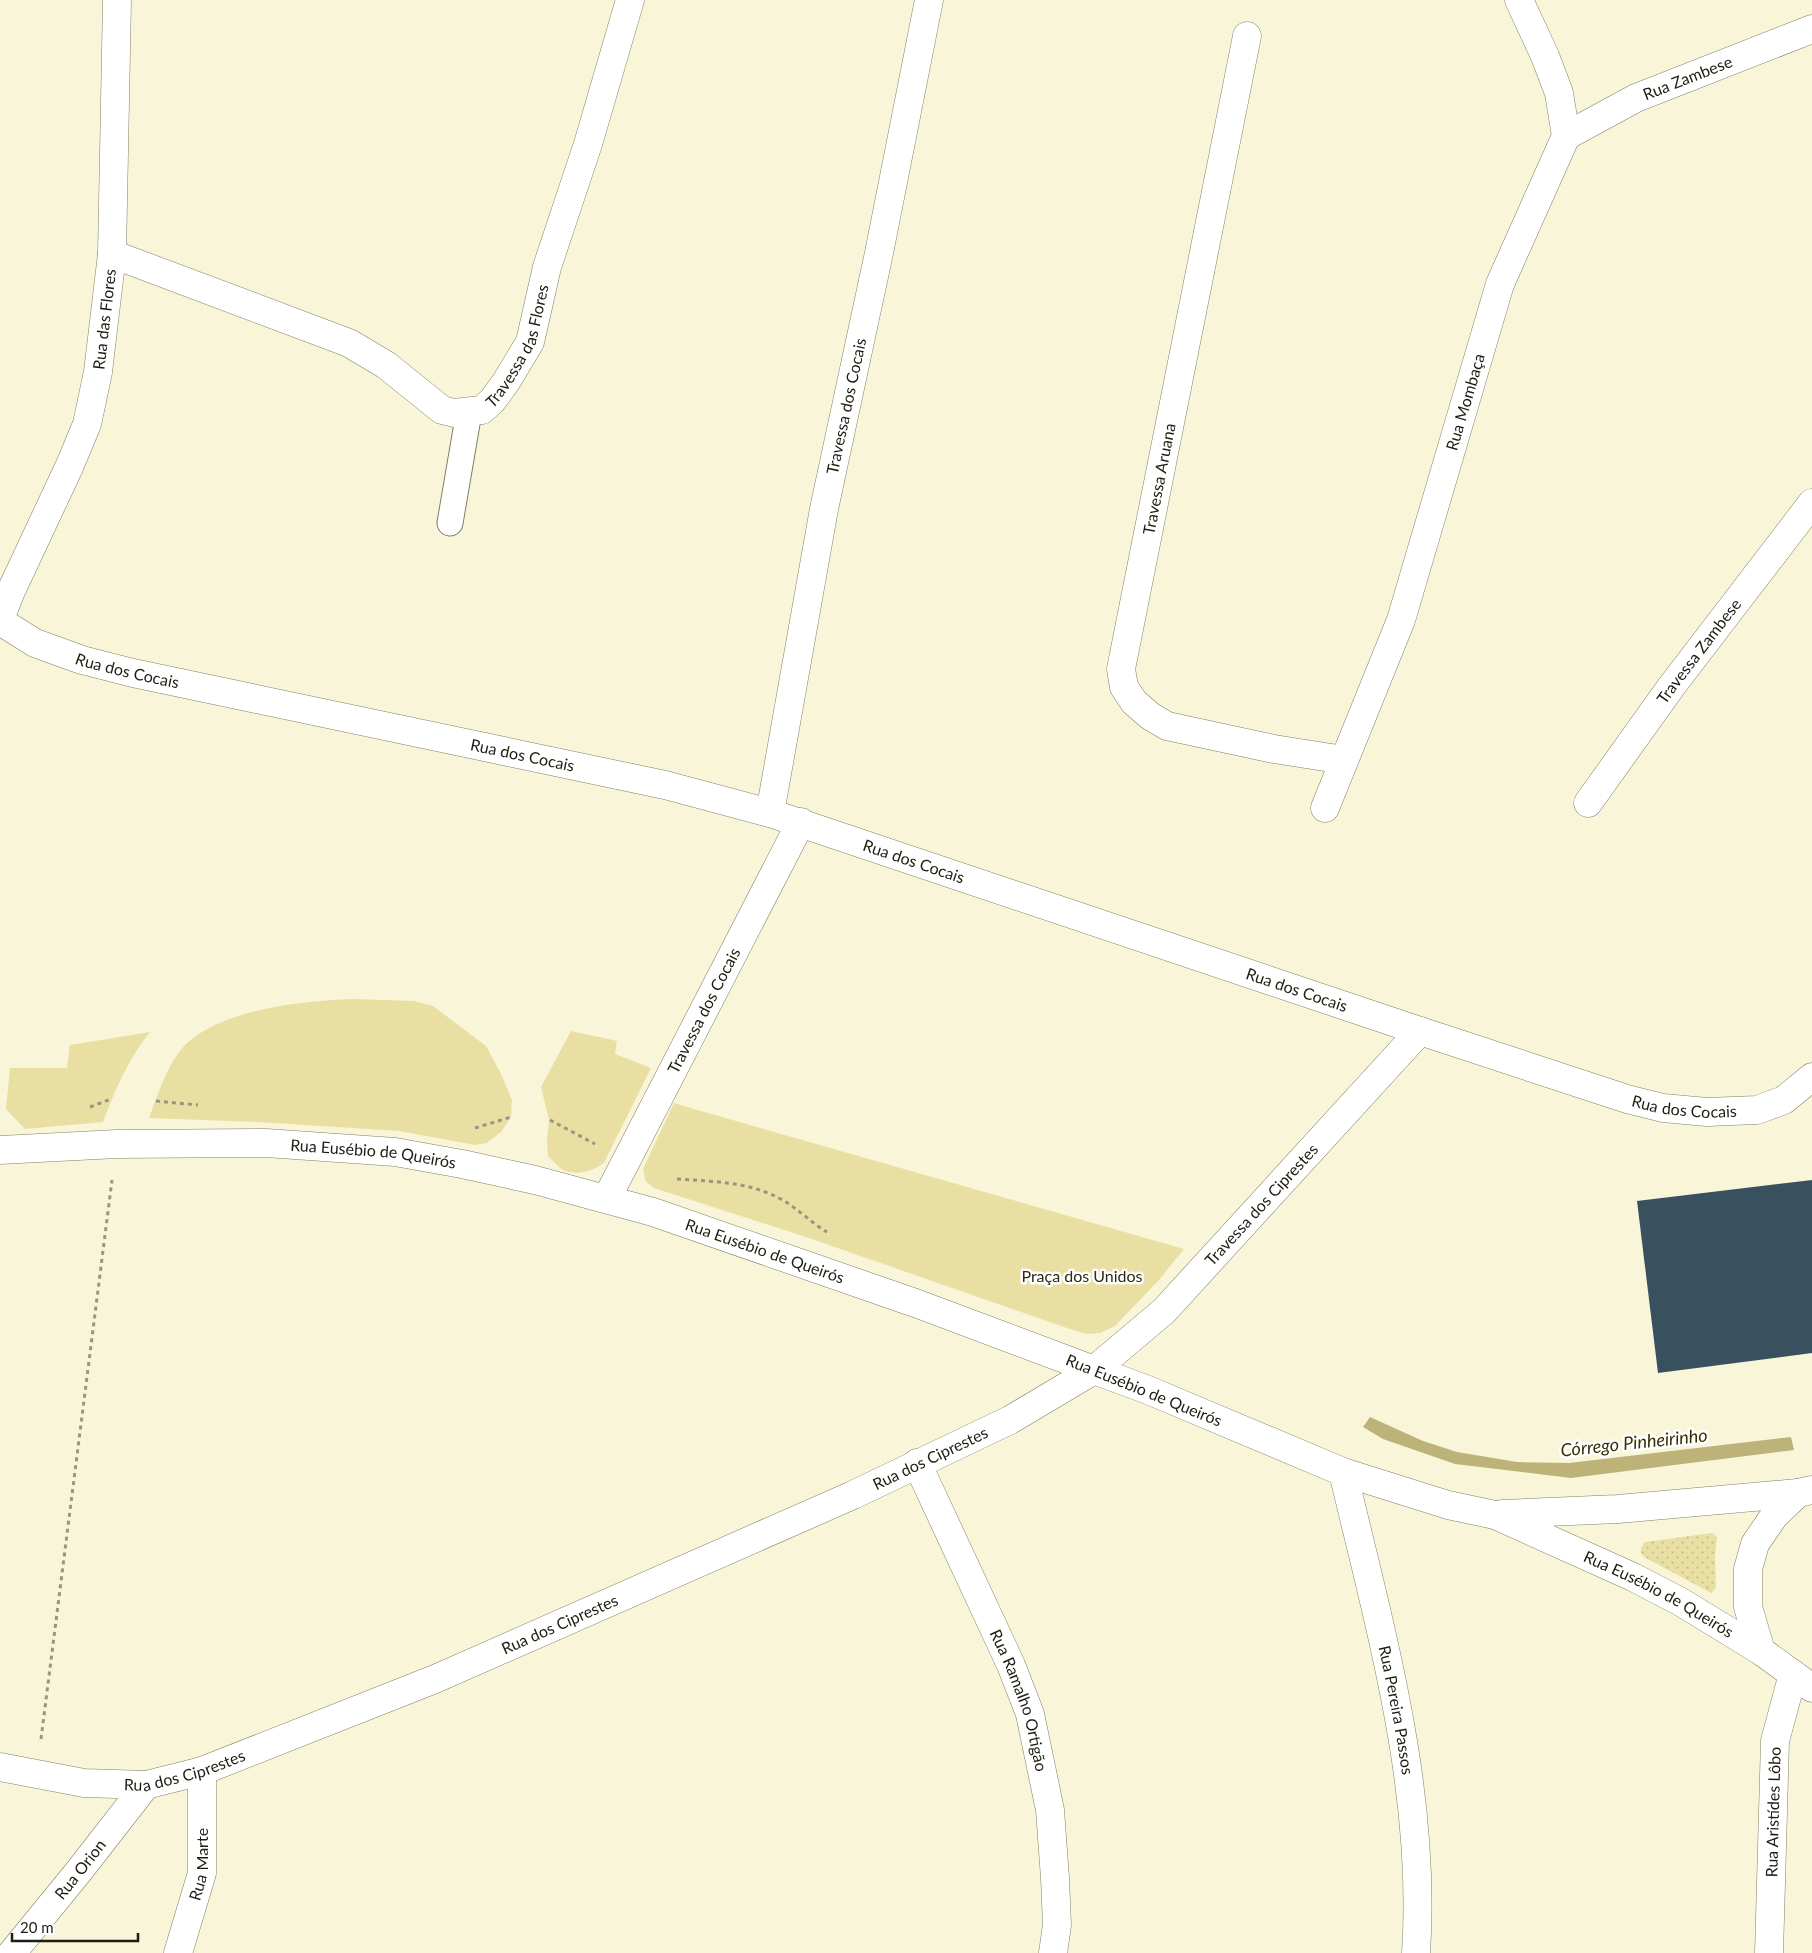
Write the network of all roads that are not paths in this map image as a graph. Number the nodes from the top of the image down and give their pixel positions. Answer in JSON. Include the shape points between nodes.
{"nodes":[{"id":1,"x":117,"y":0,"type":"edge"},
{"id":2,"x":630,"y":0,"type":"edge"},
{"id":3,"x":929,"y":0,"type":"edge"},
{"id":4,"x":1520,"y":0,"type":"edge"},
{"id":5,"x":1812,"y":29,"type":"edge"},
{"id":6,"x":1247,"y":36,"type":"dead end"},
{"id":7,"x":1566,"y":136,"type":"junction"},
{"id":8,"x":112,"y":254,"type":"junction"},
{"id":9,"x":469,"y":412,"type":"junction"},
{"id":10,"x":1812,"y":502,"type":"edge"},
{"id":11,"x":450,"y":523,"type":"dead end"},
{"id":12,"x":0,"y":620,"type":"edge"},
{"id":13,"x":1344,"y":760,"type":"junction"},
{"id":14,"x":1588,"y":803,"type":"dead end"},
{"id":15,"x":1325,"y":808,"type":"dead end"},
{"id":16,"x":770,"y":813,"type":"junction"},
{"id":17,"x":801,"y":822,"type":"junction"},
{"id":18,"x":1420,"y":1032,"type":"junction"},
{"id":19,"x":1812,"y":1077,"type":"edge"},
{"id":20,"x":0,"y":1150,"type":"edge"},
{"id":21,"x":607,"y":1198,"type":"junction"},
{"id":22,"x":1094,"y":1370,"type":"junction"},
{"id":23,"x":917,"y":1463,"type":"junction"},
{"id":24,"x":1343,"y":1472,"type":"junction"},
{"id":25,"x":1805,"y":1491,"type":"edge"},
{"id":26,"x":1495,"y":1515,"type":"junction"},
{"id":27,"x":1761,"y":1651,"type":"junction"},
{"id":28,"x":1803,"y":1681,"type":"edge"},
{"id":29,"x":0,"y":1767,"type":"edge"},
{"id":30,"x":202,"y":1770,"type":"junction"},
{"id":31,"x":146,"y":1784,"type":"junction"},
{"id":32,"x":12,"y":1953,"type":"edge"},
{"id":33,"x":178,"y":1953,"type":"edge"},
{"id":34,"x":1053,"y":1953,"type":"edge"},
{"id":35,"x":1416,"y":1953,"type":"edge"},
{"id":36,"x":1769,"y":1953,"type":"edge"}],
"edges":[{"from":1,"to":8,"type":"street","name":"Rua das Flores"},
{"from":2,"to":9,"type":"street","name":"Travessa das Flores","via":[[588,144],[547,267],[530,342],[492,401],[482,410]]},
{"from":3,"to":16,"type":"street","name":"Travessa dos Cocais","via":[[824,509]]},
{"from":4,"to":7,"type":"street","via":[[1559,93]]},
{"from":5,"to":7,"type":"street","name":"Rua Zambese","via":[[1636,98]]},
{"from":6,"to":13,"type":"street","name":"Travessa Aruana","via":[[1121,669],[1124,687],[1134,702],[1167,726]]},
{"from":7,"to":13,"type":"street","name":"Rua Mombaça","via":[[1500,284],[1401,620]]},
{"from":8,"to":9,"type":"street","name":"Travessa das Flores","via":[[349,343],[386,365],[442,410]]},
{"from":8,"to":12,"type":"street","name":"Rua das Flores","via":[[98,372],[87,424]]},
{"from":9,"to":11,"type":"lane"},
{"from":10,"to":14,"type":"street","name":"Travessa Zambese","via":[[1671,687]]},
{"from":12,"to":16,"type":"street","name":"Rua dos Cocais","via":[[35,643],[133,673],[665,785]]},
{"from":13,"to":15,"type":"street","name":"Rua Mombaça"},
{"from":16,"to":17,"type":"street","name":"Rua dos Cocais"},
{"from":17,"to":18,"type":"street","name":"Rua dos Cocais"},
{"from":17,"to":21,"type":"street","name":"Travessa dos Cocais"},
{"from":18,"to":19,"type":"street","name":"Rua dos Cocais","via":[[1663,1108],[1708,1112],[1757,1110],[1784,1100]]},
{"from":18,"to":22,"type":"street","name":"Travessa dos Ciprestes","via":[[1164,1311]]},
{"from":20,"to":21,"type":"street","name":"Rua Eusébio de Queirós","via":[[117,1144],[266,1143],[395,1152]]},
{"from":21,"to":22,"type":"street","name":"Rua Eusébio de Queirós","via":[[909,1301]]},
{"from":22,"to":23,"type":"street","name":"Rua dos Ciprestes","via":[[1010,1420]]},
{"from":22,"to":24,"type":"street","name":"Rua Eusébio de Queirós"},
{"from":23,"to":30,"type":"street","name":"Rua dos Ciprestes","via":[[853,1495],[435,1679]]},
{"from":23,"to":34,"type":"street","name":"Rua Ramalho Ortigão","via":[[1011,1664],[1030,1714],[1050,1810],[1056,1906]]},
{"from":24,"to":26,"type":"street","name":"Rua Eusébio de Queirós","via":[[1448,1505]]},
{"from":24,"to":35,"type":"street","name":"Rua Pereira Passos","via":[[1390,1671],[1408,1774],[1416,1848],[1419,1916]]},
{"from":25,"to":26,"type":"street","name":"Rua Eusébio de Queirós","via":[[1561,1513]]},
{"from":25,"to":27,"type":"street","via":[[1774,1516],[1755,1544],[1748,1569],[1748,1607]]},
{"from":26,"to":27,"type":"street","name":"Rua Eusébio de Queirós","via":[[1633,1576]]},
{"from":27,"to":28,"type":"street","name":"Rua Eusébio de Queirós"},
{"from":28,"to":36,"type":"street","name":"Rua Aristídes Lôbo","via":[[1775,1741]]},
{"from":29,"to":31,"type":"street","name":"Rua dos Ciprestes","via":[[84,1783]]},
{"from":30,"to":31,"type":"street","name":"Rua dos Ciprestes"},
{"from":30,"to":33,"type":"street","name":"Rua Marte","via":[[202,1873]]},
{"from":31,"to":32,"type":"street","name":"Rua Orion"}]}
